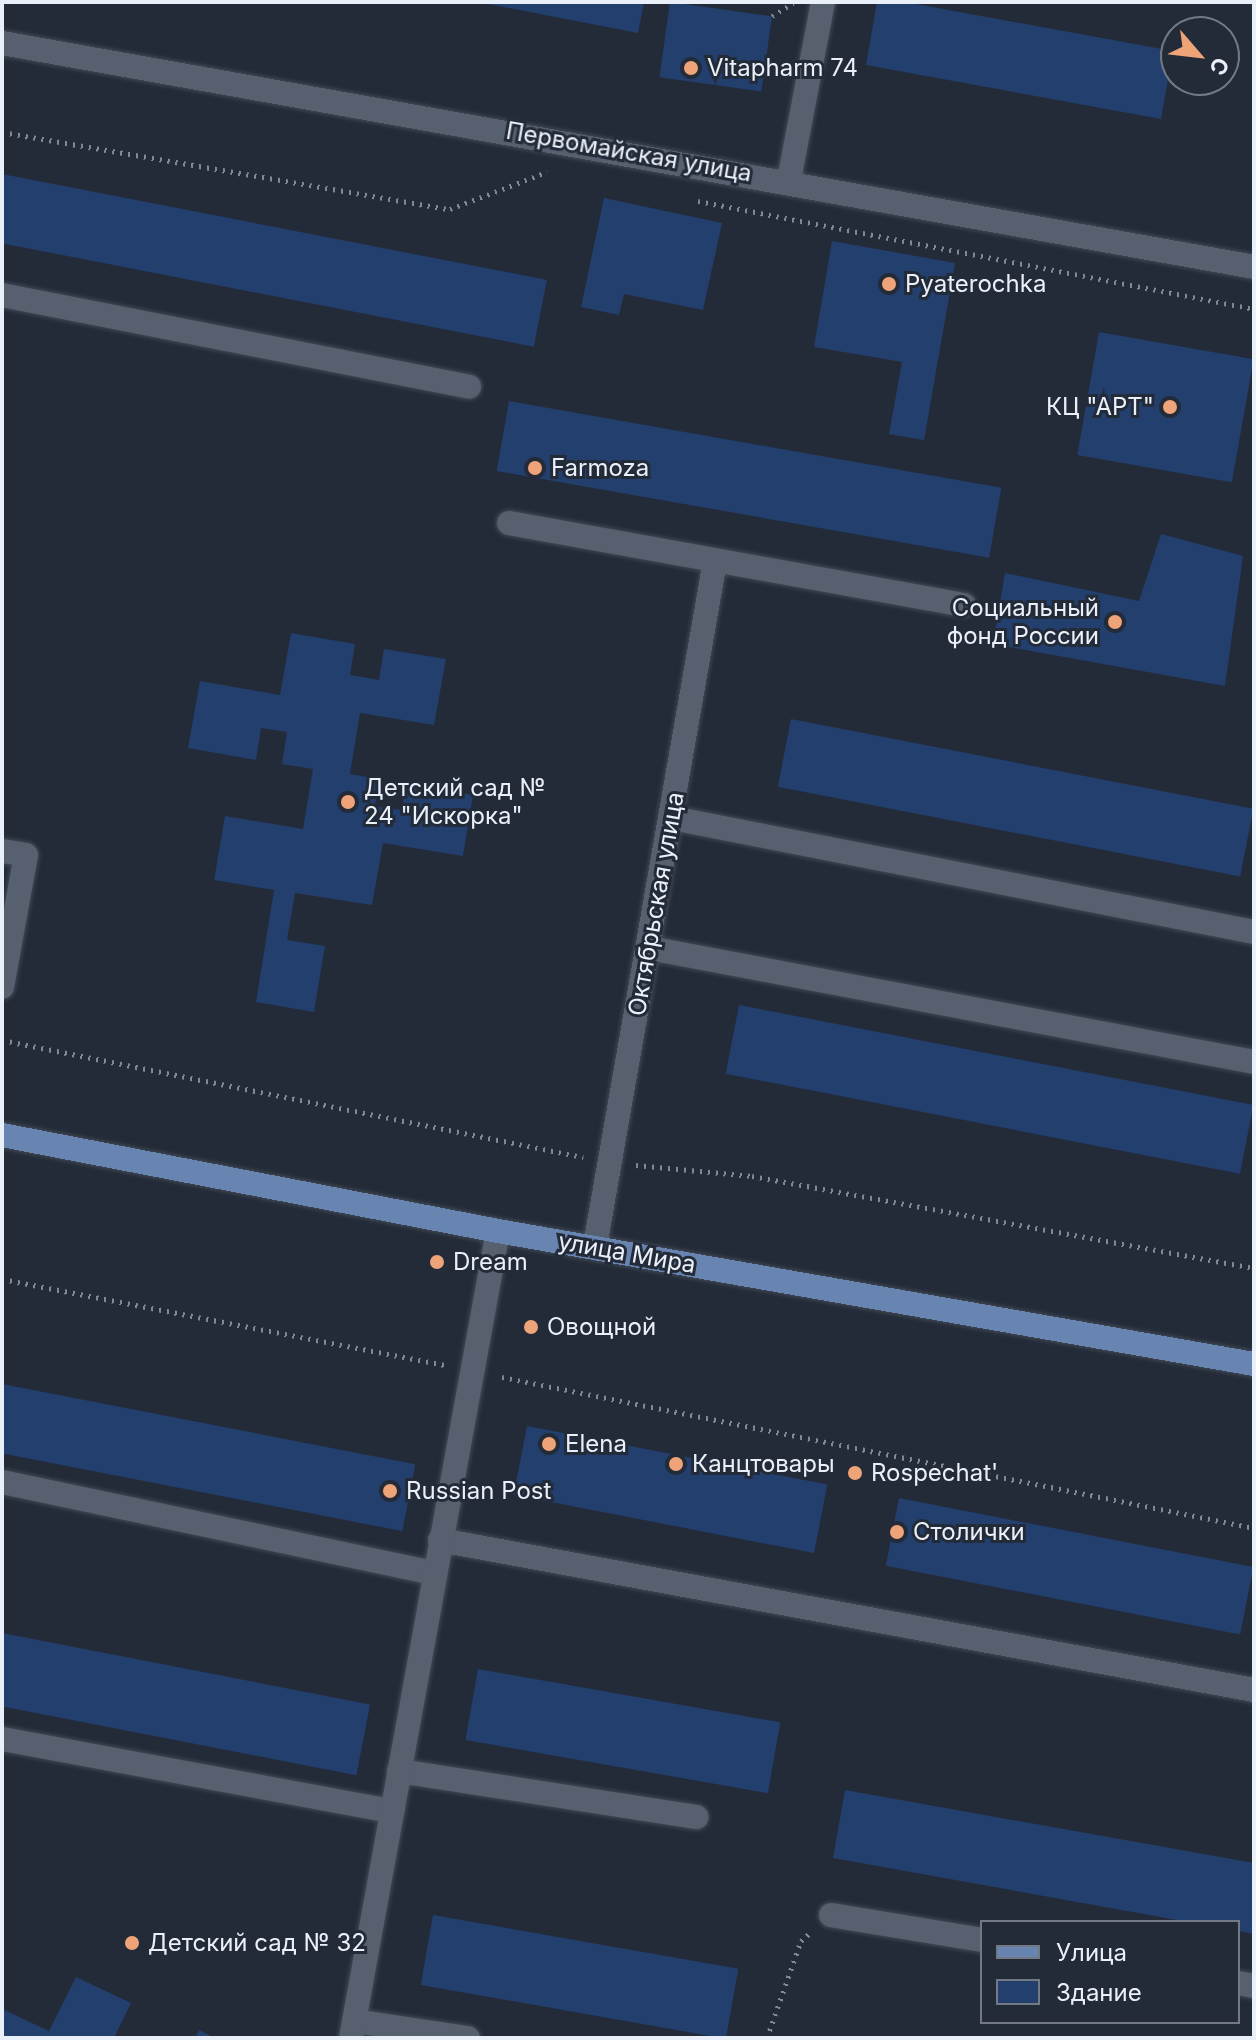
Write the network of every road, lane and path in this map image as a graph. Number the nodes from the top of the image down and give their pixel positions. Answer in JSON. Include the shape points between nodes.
{"nodes":[{"id":1,"x":794,"y":2,"type":"edge"},
{"id":2,"x":823,"y":2,"type":"edge"},
{"id":3,"x":772,"y":16,"type":"dead end"},
{"id":4,"x":2,"y":43,"type":"edge"},
{"id":5,"x":2,"y":132,"type":"edge"},
{"id":6,"x":561,"y":175,"type":"dead end"},
{"id":7,"x":789,"y":180,"type":"junction"},
{"id":8,"x":684,"y":198,"type":"dead end"},
{"id":9,"x":1254,"y":267,"type":"edge"},
{"id":10,"x":2,"y":295,"type":"edge"},
{"id":11,"x":1254,"y":309,"type":"edge"},
{"id":12,"x":469,"y":387,"type":"dead end"},
{"id":13,"x":509,"y":523,"type":"dead end"},
{"id":14,"x":715,"y":561,"type":"junction"},
{"id":15,"x":964,"y":605,"type":"dead end"},
{"id":16,"x":672,"y":818,"type":"junction"},
{"id":17,"x":2,"y":851,"type":"edge"},
{"id":18,"x":1254,"y":932,"type":"edge"},
{"id":19,"x":649,"y":948,"type":"junction"},
{"id":20,"x":2,"y":987,"type":"edge"},
{"id":21,"x":1254,"y":1062,"type":"edge"},
{"id":22,"x":2,"y":1135,"type":"edge"},
{"id":23,"x":498,"y":1231,"type":"junction"},
{"id":24,"x":595,"y":1246,"type":"junction"},
{"id":25,"x":2,"y":1279,"type":"edge"},
{"id":26,"x":1254,"y":1364,"type":"edge"},
{"id":27,"x":470,"y":1370,"type":"junction"},
{"id":28,"x":2,"y":1482,"type":"edge"},
{"id":29,"x":1254,"y":1528,"type":"edge"},
{"id":30,"x":440,"y":1540,"type":"junction"},
{"id":31,"x":434,"y":1573,"type":"junction"},
{"id":32,"x":1254,"y":1690,"type":"edge"},
{"id":33,"x":2,"y":1739,"type":"edge"},
{"id":34,"x":399,"y":1771,"type":"junction"},
{"id":35,"x":392,"y":1811,"type":"junction"},
{"id":36,"x":696,"y":1817,"type":"dead end"},
{"id":37,"x":831,"y":1915,"type":"joint"},
{"id":38,"x":980,"y":1940,"type":"edge"},
{"id":39,"x":353,"y":2030,"type":"edge"},
{"id":40,"x":468,"y":2038,"type":"edge"},
{"id":41,"x":767,"y":2038,"type":"edge"}],
"edges":[{"from":1,"to":3,"type":"path"},
{"from":2,"to":7,"type":"street"},
{"from":4,"to":7,"type":"street","name":"Первомайская улица"},
{"from":5,"to":6,"type":"path","via":[[450,209],[546,172]]},
{"from":7,"to":9,"type":"street","name":"Первомайская улица"},
{"from":8,"to":11,"type":"path"},
{"from":10,"to":12,"type":"street"},
{"from":13,"to":14,"type":"street"},
{"from":14,"to":15,"type":"street"},
{"from":14,"to":16,"type":"street","name":"Октябрьская улица"},
{"from":16,"to":18,"type":"street"},
{"from":16,"to":19,"type":"street","name":"Октябрьская улица"},
{"from":17,"to":20,"type":"street","via":[[26,855]]},
{"from":19,"to":21,"type":"street"},
{"from":19,"to":24,"type":"street","name":"Октябрьская улица"},
{"from":22,"to":23,"type":"main road","name":"улица Мира"},
{"from":23,"to":24,"type":"main road","name":"улица Мира"},
{"from":23,"to":27,"type":"street"},
{"from":24,"to":26,"type":"main road","name":"улица Мира"},
{"from":25,"to":27,"type":"path"},
{"from":27,"to":29,"type":"path"},
{"from":27,"to":30,"type":"street"},
{"from":28,"to":31,"type":"street"},
{"from":30,"to":31,"type":"street"},
{"from":30,"to":32,"type":"street"},
{"from":31,"to":34,"type":"street"},
{"from":33,"to":35,"type":"street"},
{"from":34,"to":35,"type":"street"},
{"from":34,"to":36,"type":"street"},
{"from":35,"to":39,"type":"street"},
{"from":37,"to":38,"type":"street"},
{"from":37,"to":41,"type":"path","via":[[801,1941]]},
{"from":39,"to":40,"type":"street"}]}
